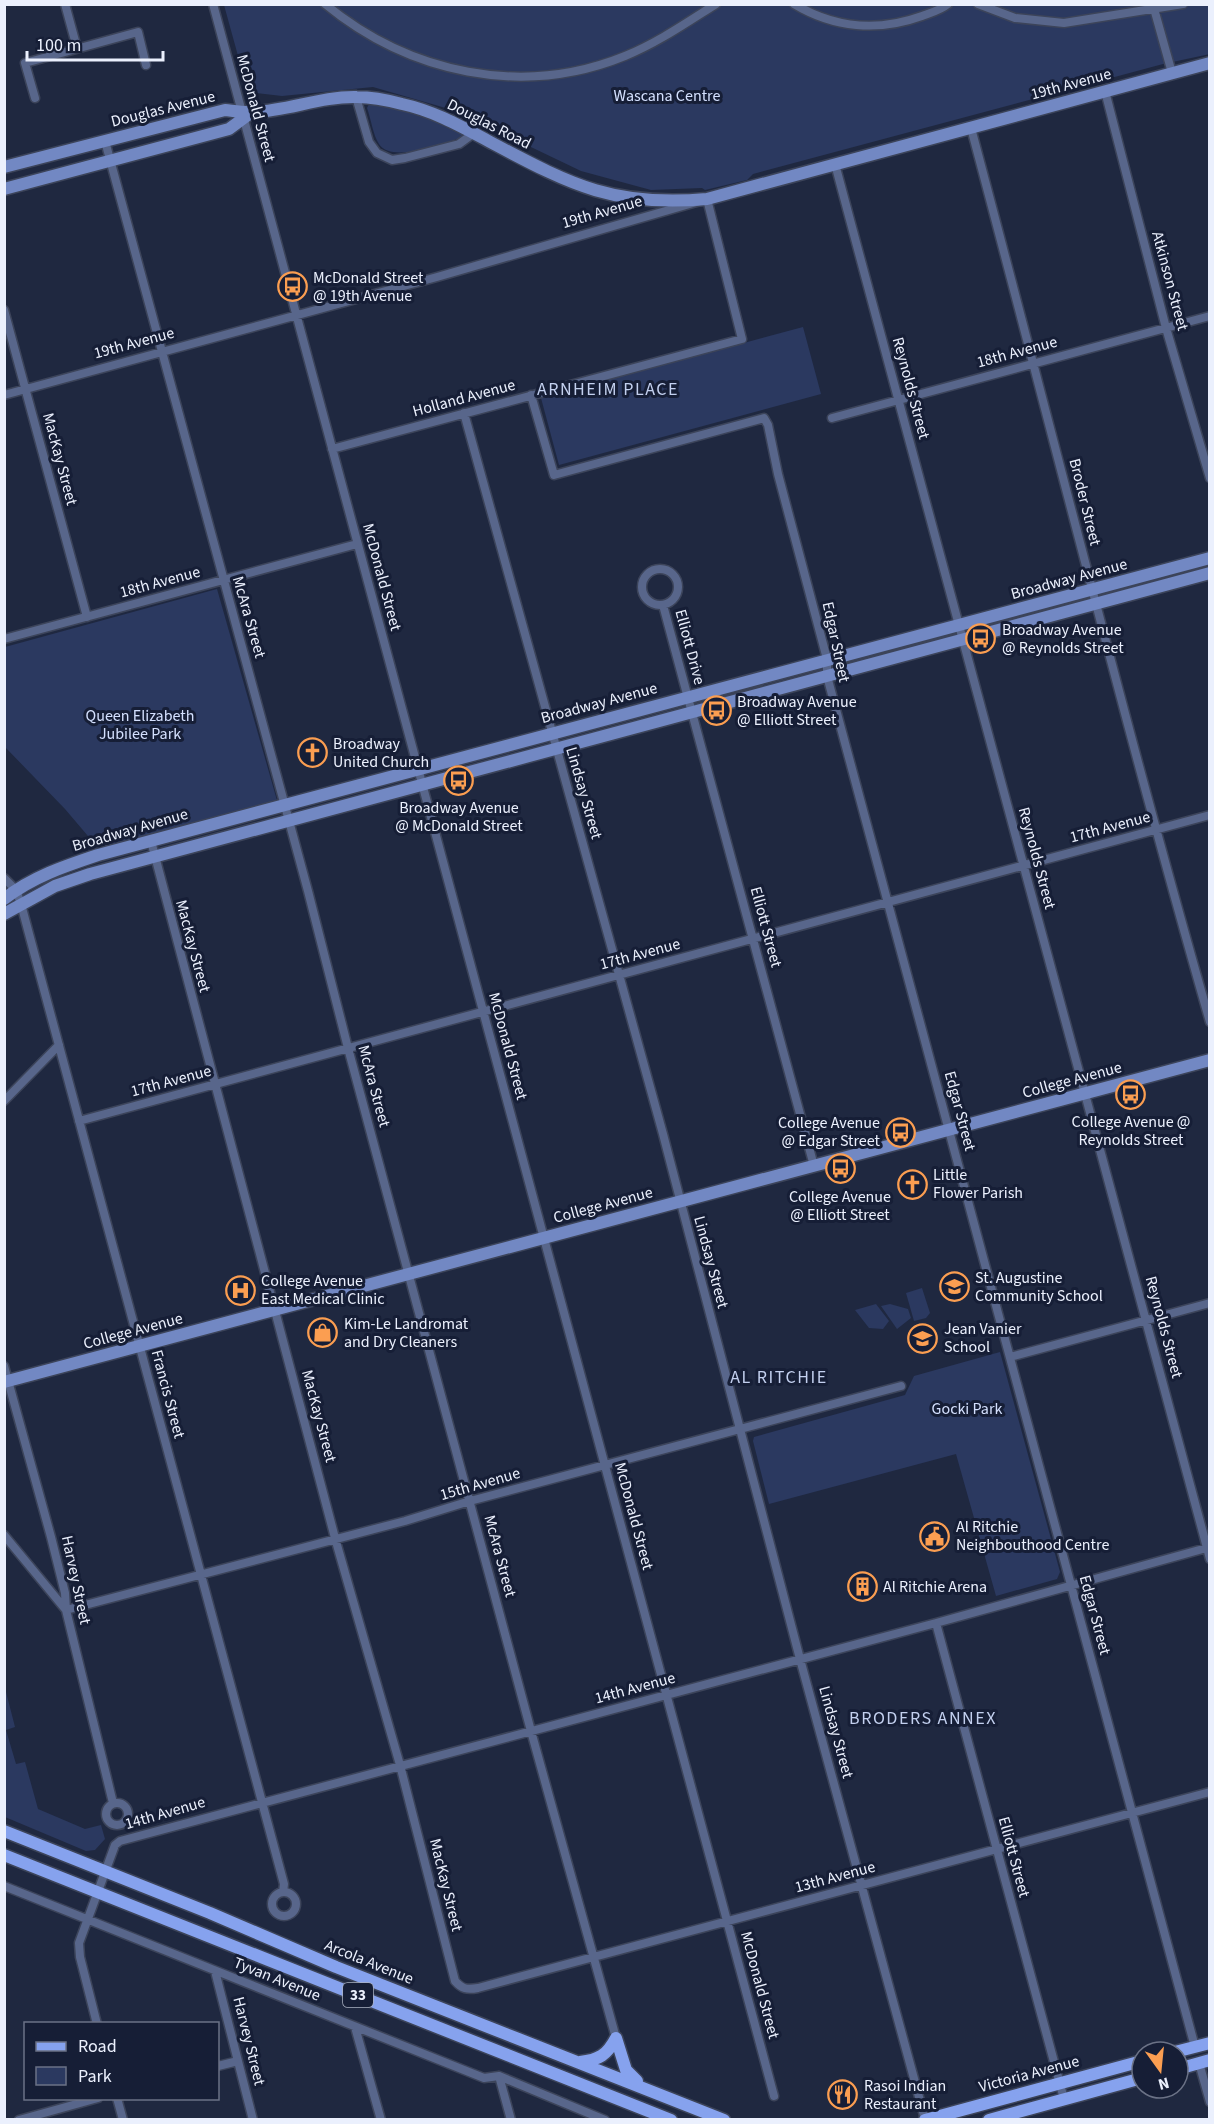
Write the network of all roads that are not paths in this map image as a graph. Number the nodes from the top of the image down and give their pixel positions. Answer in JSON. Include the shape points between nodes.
{"nodes":[{"id":1,"x":65,"y":4,"type":"edge"},
{"id":2,"x":213,"y":4,"type":"edge"},
{"id":3,"x":325,"y":4,"type":"edge"},
{"id":4,"x":716,"y":4,"type":"edge"},
{"id":5,"x":794,"y":4,"type":"edge"},
{"id":6,"x":948,"y":4,"type":"edge"},
{"id":7,"x":978,"y":4,"type":"edge"},
{"id":8,"x":1183,"y":4,"type":"edge"},
{"id":9,"x":1154,"y":7,"type":"edge"},
{"id":10,"x":77,"y":48,"type":"junction"},
{"id":11,"x":1209,"y":63,"type":"edge"},
{"id":12,"x":146,"y":65,"type":"dead end"},
{"id":13,"x":1172,"y":73,"type":"junction"},
{"id":14,"x":1105,"y":91,"type":"junction"},
{"id":15,"x":356,"y":97,"type":"junction"},
{"id":16,"x":35,"y":98,"type":"dead end"},
{"id":17,"x":245,"y":114,"type":"junction"},
{"id":18,"x":971,"y":128,"type":"junction"},
{"id":19,"x":474,"y":133,"type":"junction"},
{"id":20,"x":105,"y":141,"type":"junction"},
{"id":21,"x":110,"y":160,"type":"junction"},
{"id":22,"x":835,"y":164,"type":"junction"},
{"id":23,"x":4,"y":168,"type":"edge"},
{"id":24,"x":4,"y":189,"type":"edge"},
{"id":25,"x":706,"y":200,"type":"junction"},
{"id":26,"x":4,"y":310,"type":"edge"},
{"id":27,"x":296,"y":314,"type":"junction"},
{"id":28,"x":1209,"y":316,"type":"edge"},
{"id":29,"x":1166,"y":328,"type":"junction"},
{"id":30,"x":162,"y":353,"type":"junction"},
{"id":31,"x":1034,"y":362,"type":"junction"},
{"id":32,"x":26,"y":390,"type":"junction"},
{"id":33,"x":4,"y":395,"type":"edge"},
{"id":34,"x":531,"y":395,"type":"junction"},
{"id":35,"x":898,"y":400,"type":"junction"},
{"id":36,"x":464,"y":413,"type":"junction"},
{"id":37,"x":832,"y":418,"type":"dead end"},
{"id":38,"x":332,"y":449,"type":"junction"},
{"id":39,"x":1209,"y":478,"type":"edge"},
{"id":40,"x":357,"y":544,"type":"junction"},
{"id":41,"x":1209,"y":558,"type":"edge"},
{"id":42,"x":1209,"y":573,"type":"edge"},
{"id":43,"x":223,"y":580,"type":"junction"},
{"id":44,"x":1092,"y":589,"type":"junction"},
{"id":45,"x":1096,"y":603,"type":"junction"},
{"id":46,"x":663,"y":605,"type":"junction"},
{"id":47,"x":87,"y":617,"type":"junction"},
{"id":48,"x":959,"y":626,"type":"junction"},
{"id":49,"x":4,"y":639,"type":"edge"},
{"id":50,"x":963,"y":639,"type":"junction"},
{"id":51,"x":827,"y":659,"type":"junction"},
{"id":52,"x":827,"y":676,"type":"junction"},
{"id":53,"x":687,"y":696,"type":"junction"},
{"id":54,"x":692,"y":713,"type":"junction"},
{"id":55,"x":551,"y":732,"type":"junction"},
{"id":56,"x":556,"y":749,"type":"junction"},
{"id":57,"x":418,"y":768,"type":"junction"},
{"id":58,"x":423,"y":785,"type":"junction"},
{"id":59,"x":285,"y":805,"type":"junction"},
{"id":60,"x":1209,"y":815,"type":"edge"},
{"id":61,"x":289,"y":821,"type":"junction"},
{"id":62,"x":1157,"y":830,"type":"junction"},
{"id":63,"x":151,"y":841,"type":"junction"},
{"id":64,"x":154,"y":856,"type":"junction"},
{"id":65,"x":1024,"y":866,"type":"junction"},
{"id":66,"x":4,"y":878,"type":"edge"},
{"id":67,"x":16,"y":890,"type":"junction"},
{"id":68,"x":4,"y":899,"type":"edge"},
{"id":69,"x":889,"y":902,"type":"junction"},
{"id":70,"x":21,"y":904,"type":"junction"},
{"id":71,"x":4,"y":914,"type":"edge"},
{"id":72,"x":754,"y":939,"type":"junction"},
{"id":73,"x":619,"y":975,"type":"junction"},
{"id":74,"x":484,"y":1012,"type":"junction"},
{"id":75,"x":1209,"y":1022,"type":"edge"},
{"id":76,"x":59,"y":1045,"type":"junction"},
{"id":77,"x":348,"y":1048,"type":"junction"},
{"id":78,"x":1209,"y":1060,"type":"edge"},
{"id":79,"x":214,"y":1085,"type":"junction"},
{"id":80,"x":1085,"y":1093,"type":"junction"},
{"id":81,"x":4,"y":1101,"type":"edge"},
{"id":82,"x":79,"y":1121,"type":"junction"},
{"id":83,"x":950,"y":1130,"type":"junction"},
{"id":84,"x":814,"y":1166,"type":"junction"},
{"id":85,"x":680,"y":1201,"type":"junction"},
{"id":86,"x":544,"y":1238,"type":"junction"},
{"id":87,"x":409,"y":1274,"type":"junction"},
{"id":88,"x":1209,"y":1303,"type":"edge"},
{"id":89,"x":276,"y":1310,"type":"junction"},
{"id":90,"x":1146,"y":1320,"type":"junction"},
{"id":91,"x":140,"y":1346,"type":"junction"},
{"id":92,"x":1010,"y":1357,"type":"junction"},
{"id":93,"x":4,"y":1366,"type":"edge"},
{"id":94,"x":7,"y":1382,"type":"edge"},
{"id":95,"x":901,"y":1386,"type":"dead end"},
{"id":96,"x":740,"y":1429,"type":"junction"},
{"id":97,"x":605,"y":1466,"type":"junction"},
{"id":98,"x":470,"y":1501,"type":"junction"},
{"id":99,"x":4,"y":1535,"type":"edge"},
{"id":100,"x":335,"y":1538,"type":"junction"},
{"id":101,"x":1208,"y":1548,"type":"edge"},
{"id":102,"x":1209,"y":1559,"type":"edge"},
{"id":103,"x":201,"y":1575,"type":"junction"},
{"id":104,"x":1071,"y":1585,"type":"junction"},
{"id":105,"x":66,"y":1610,"type":"junction"},
{"id":106,"x":936,"y":1623,"type":"junction"},
{"id":107,"x":800,"y":1659,"type":"junction"},
{"id":108,"x":667,"y":1695,"type":"junction"},
{"id":109,"x":531,"y":1731,"type":"junction"},
{"id":110,"x":400,"y":1766,"type":"junction"},
{"id":111,"x":1209,"y":1792,"type":"edge"},
{"id":112,"x":262,"y":1802,"type":"junction"},
{"id":113,"x":113,"y":1803,"type":"dead end"},
{"id":114,"x":1132,"y":1813,"type":"junction"},
{"id":115,"x":4,"y":1831,"type":"edge"},
{"id":116,"x":997,"y":1849,"type":"junction"},
{"id":117,"x":4,"y":1855,"type":"edge"},
{"id":118,"x":105,"y":1872,"type":"junction"},
{"id":119,"x":861,"y":1885,"type":"junction"},
{"id":120,"x":4,"y":1886,"type":"edge"},
{"id":121,"x":98,"y":1891,"type":"junction"},
{"id":122,"x":283,"y":1892,"type":"dead end"},
{"id":123,"x":86,"y":1920,"type":"junction"},
{"id":124,"x":727,"y":1921,"type":"junction"},
{"id":125,"x":594,"y":1956,"type":"junction"},
{"id":126,"x":215,"y":1971,"type":"junction"},
{"id":127,"x":468,"y":1990,"type":"joint"},
{"id":128,"x":96,"y":2022,"type":"edge"},
{"id":129,"x":356,"y":2027,"type":"junction"},
{"id":130,"x":616,"y":2038,"type":"junction"},
{"id":131,"x":1209,"y":2043,"type":"edge"},
{"id":132,"x":1195,"y":2047,"type":"junction"},
{"id":133,"x":1190,"y":2048,"type":"edge"},
{"id":134,"x":238,"y":2061,"type":"junction"},
{"id":135,"x":579,"y":2062,"type":"junction"},
{"id":136,"x":1204,"y":2062,"type":"edge"},
{"id":137,"x":1130,"y":2064,"type":"edge"},
{"id":138,"x":219,"y":2066,"type":"edge"},
{"id":139,"x":499,"y":2076,"type":"junction"},
{"id":140,"x":1130,"y":2082,"type":"edge"},
{"id":141,"x":1059,"y":2083,"type":"junction"},
{"id":142,"x":642,"y":2086,"type":"junction"},
{"id":143,"x":774,"y":2096,"type":"dead end"},
{"id":144,"x":1064,"y":2099,"type":"junction"},
{"id":145,"x":91,"y":2100,"type":"edge"},
{"id":146,"x":118,"y":2100,"type":"edge"},
{"id":147,"x":619,"y":2100,"type":"junction"},
{"id":148,"x":1209,"y":2102,"type":"edge"},
{"id":149,"x":19,"y":2120,"type":"edge"},
{"id":150,"x":123,"y":2120,"type":"edge"},
{"id":151,"x":253,"y":2120,"type":"edge"},
{"id":152,"x":381,"y":2120,"type":"edge"},
{"id":153,"x":511,"y":2120,"type":"edge"},
{"id":154,"x":605,"y":2120,"type":"edge"},
{"id":155,"x":658,"y":2120,"type":"edge"},
{"id":156,"x":671,"y":2120,"type":"edge"},
{"id":157,"x":724,"y":2120,"type":"edge"},
{"id":158,"x":925,"y":2120,"type":"edge"},
{"id":159,"x":989,"y":2120,"type":"edge"}],
"edges":[{"from":1,"to":10,"type":"street"},
{"from":2,"to":17,"type":"street","name":"McDonald Street"},
{"from":3,"to":4,"type":"street","via":[[363,33],[416,58],[466,73],[526,77],[577,71],[624,57]]},
{"from":5,"to":6,"type":"street","via":[[819,18],[878,26],[912,19]]},
{"from":7,"to":9,"type":"street","via":[[1015,18],[1064,23]]},
{"from":8,"to":9,"type":"street"},
{"from":9,"to":13,"type":"street"},
{"from":10,"to":12,"type":"street","via":[[138,32]]},
{"from":10,"to":16,"type":"street","via":[[26,63]]},
{"from":11,"to":13,"type":"street","name":"19th Avenue"},
{"from":13,"to":14,"type":"street","name":"19th Avenue"},
{"from":14,"to":18,"type":"street","name":"19th Avenue"},
{"from":14,"to":29,"type":"street","name":"Atkinson Street"},
{"from":15,"to":17,"type":"street","name":"Douglas Road"},
{"from":15,"to":19,"type":"street","name":"Douglas Road","via":[[424,110]]},
{"from":15,"to":19,"type":"street","via":[[369,142],[377,153],[392,160],[459,144]]},
{"from":17,"to":20,"type":"street","name":"Douglas Avenue","via":[[225,110]]},
{"from":17,"to":21,"type":"street","via":[[229,129]]},
{"from":17,"to":27,"type":"street","name":"McDonald Street"},
{"from":18,"to":22,"type":"street","name":"19th Avenue"},
{"from":18,"to":31,"type":"street","name":"Broder Street"},
{"from":19,"to":25,"type":"street","name":"Douglas Road","via":[[552,175],[593,191],[651,201]]},
{"from":20,"to":21,"type":"street","name":"McAra Street"},
{"from":20,"to":23,"type":"street","name":"Douglas Avenue"},
{"from":21,"to":24,"type":"street"},
{"from":21,"to":30,"type":"street","name":"McAra Street"},
{"from":22,"to":25,"type":"street","name":"19th Avenue"},
{"from":22,"to":35,"type":"street","name":"Reynolds Street"},
{"from":25,"to":27,"type":"street","name":"19th Avenue"},
{"from":25,"to":34,"type":"street","name":"Holland Avenue","via":[[742,339]]},
{"from":26,"to":32,"type":"street","name":"MacKay Street"},
{"from":27,"to":30,"type":"street","name":"19th Avenue"},
{"from":27,"to":38,"type":"street","name":"McDonald Street"},
{"from":28,"to":29,"type":"street","name":"18th Avenue"},
{"from":29,"to":31,"type":"street","name":"18th Avenue"},
{"from":29,"to":39,"type":"street","name":"Atkinson Street"},
{"from":30,"to":32,"type":"street","name":"19th Avenue"},
{"from":30,"to":43,"type":"street","name":"McAra Street"},
{"from":31,"to":35,"type":"street","name":"18th Avenue"},
{"from":31,"to":44,"type":"street","name":"Broder Street"},
{"from":32,"to":33,"type":"street","name":"19th Avenue"},
{"from":32,"to":47,"type":"street","name":"MacKay Street"},
{"from":34,"to":36,"type":"street","name":"Holland Avenue"},
{"from":34,"to":51,"type":"street","name":"Edgar Street","via":[[554,475],[764,418]]},
{"from":35,"to":37,"type":"street","name":"18th Avenue"},
{"from":35,"to":48,"type":"street","name":"Reynolds Street"},
{"from":36,"to":38,"type":"street","name":"Holland Avenue"},
{"from":36,"to":55,"type":"street","name":"Lindsay Street"},
{"from":38,"to":40,"type":"street","name":"McDonald Street"},
{"from":40,"to":43,"type":"street","name":"18th Avenue"},
{"from":40,"to":57,"type":"street","name":"McDonald Street"},
{"from":41,"to":44,"type":"street","name":"Broadway Avenue"},
{"from":42,"to":45,"type":"street","name":"Broadway Avenue"},
{"from":43,"to":47,"type":"street","name":"18th Avenue"},
{"from":43,"to":59,"type":"street","name":"McAra Street"},
{"from":44,"to":45,"type":"street","name":"Broder Street"},
{"from":44,"to":48,"type":"street","name":"Broadway Avenue"},
{"from":45,"to":50,"type":"street","name":"Broadway Avenue"},
{"from":45,"to":62,"type":"street","name":"Broder Street"},
{"from":46,"to":46,"type":"street","name":"Elliott Drive","via":[[676,595],[677,583],[670,573],[658,569],[647,575],[641,588],[651,604]]},
{"from":46,"to":53,"type":"street","name":"Elliott Drive"},
{"from":47,"to":49,"type":"street","name":"18th Avenue"},
{"from":48,"to":50,"type":"street","name":"Reynolds Street"},
{"from":48,"to":51,"type":"street","name":"Broadway Avenue"},
{"from":50,"to":52,"type":"street","name":"Broadway Avenue"},
{"from":50,"to":65,"type":"street","name":"Reynolds Street"},
{"from":51,"to":52,"type":"street","name":"Edgar Street"},
{"from":51,"to":53,"type":"street","name":"Broadway Avenue"},
{"from":52,"to":54,"type":"street","name":"Broadway Avenue"},
{"from":52,"to":69,"type":"street","name":"Edgar Street"},
{"from":53,"to":54,"type":"street","name":"Elliott Street"},
{"from":53,"to":55,"type":"street","name":"Broadway Avenue"},
{"from":54,"to":56,"type":"street","name":"Broadway Avenue"},
{"from":54,"to":72,"type":"street","name":"Elliott Street"},
{"from":55,"to":56,"type":"street","name":"Lindsay Street"},
{"from":55,"to":57,"type":"street","name":"Broadway Avenue"},
{"from":56,"to":58,"type":"street","name":"Broadway Avenue"},
{"from":56,"to":73,"type":"street","name":"Lindsay Street"},
{"from":57,"to":58,"type":"street","name":"McDonald Street"},
{"from":57,"to":59,"type":"street","name":"Broadway Avenue"},
{"from":58,"to":61,"type":"street","name":"Broadway Avenue"},
{"from":58,"to":74,"type":"street","name":"McDonald Street"},
{"from":59,"to":61,"type":"street","name":"McAra Street"},
{"from":59,"to":63,"type":"street","name":"Broadway Avenue"},
{"from":60,"to":62,"type":"street","name":"17th Avenue"},
{"from":61,"to":64,"type":"street","name":"Broadway Avenue"},
{"from":61,"to":77,"type":"street","name":"McAra Street"},
{"from":62,"to":65,"type":"street","name":"17th Avenue"},
{"from":62,"to":75,"type":"street","name":"Broder Street"},
{"from":63,"to":64,"type":"street","name":"MacKay Street"},
{"from":63,"to":67,"type":"street","name":"Broadway Avenue","via":[[55,869]]},
{"from":64,"to":70,"type":"street","name":"Broadway Avenue","via":[[55,886]]},
{"from":64,"to":79,"type":"street","name":"MacKay Street"},
{"from":65,"to":69,"type":"street","name":"17th Avenue"},
{"from":65,"to":80,"type":"street","name":"Reynolds Street"},
{"from":66,"to":67,"type":"street"},
{"from":67,"to":68,"type":"street","name":"Broadway Avenue"},
{"from":67,"to":70,"type":"street","name":"Francis Street"},
{"from":69,"to":72,"type":"street","name":"17th Avenue"},
{"from":69,"to":83,"type":"street","name":"Edgar Street"},
{"from":70,"to":71,"type":"street","name":"Broadway Avenue"},
{"from":70,"to":76,"type":"street","name":"Francis Street"},
{"from":72,"to":73,"type":"street","name":"17th Avenue"},
{"from":72,"to":84,"type":"street","name":"Elliott Street"},
{"from":73,"to":74,"type":"street","name":"17th Avenue"},
{"from":73,"to":85,"type":"street","name":"Lindsay Street"},
{"from":74,"to":77,"type":"street","name":"17th Avenue"},
{"from":74,"to":86,"type":"street","name":"McDonald Street"},
{"from":76,"to":81,"type":"street"},
{"from":76,"to":82,"type":"street","name":"Francis Street"},
{"from":77,"to":79,"type":"street","name":"17th Avenue"},
{"from":77,"to":87,"type":"street","name":"McAra Street"},
{"from":78,"to":80,"type":"street","name":"College Avenue"},
{"from":79,"to":82,"type":"street","name":"17th Avenue"},
{"from":79,"to":89,"type":"street","name":"MacKay Street"},
{"from":80,"to":83,"type":"street","name":"College Avenue"},
{"from":80,"to":90,"type":"street","name":"Reynolds Street"},
{"from":82,"to":91,"type":"street","name":"Francis Street"},
{"from":83,"to":84,"type":"street","name":"College Avenue"},
{"from":83,"to":92,"type":"street","name":"Edgar Street"},
{"from":84,"to":85,"type":"street","name":"College Avenue"},
{"from":85,"to":86,"type":"street","name":"College Avenue"},
{"from":85,"to":96,"type":"street","name":"Lindsay Street"},
{"from":86,"to":87,"type":"street","name":"College Avenue"},
{"from":86,"to":97,"type":"street","name":"McDonald Street"},
{"from":87,"to":89,"type":"street","name":"College Avenue"},
{"from":87,"to":98,"type":"street","name":"McAra Street"},
{"from":88,"to":90,"type":"street"},
{"from":89,"to":91,"type":"street","name":"College Avenue"},
{"from":89,"to":100,"type":"street","name":"MacKay Street"},
{"from":90,"to":92,"type":"street"},
{"from":90,"to":101,"type":"street","name":"Reynolds Street"},
{"from":91,"to":94,"type":"street","name":"College Avenue"},
{"from":91,"to":103,"type":"street","name":"Francis Street"},
{"from":92,"to":104,"type":"street","name":"Edgar Street"},
{"from":93,"to":94,"type":"street","name":"Harvey Street"},
{"from":94,"to":105,"type":"street","name":"Harvey Street","via":[[51,1537]]},
{"from":95,"to":96,"type":"street","name":"15th Avenue"},
{"from":96,"to":97,"type":"street","name":"15th Avenue"},
{"from":96,"to":107,"type":"street","name":"Lindsay Street"},
{"from":97,"to":98,"type":"street","name":"15th Avenue"},
{"from":97,"to":108,"type":"street","name":"McDonald Street"},
{"from":98,"to":100,"type":"street","name":"15th Avenue"},
{"from":98,"to":109,"type":"street","name":"McAra Street"},
{"from":99,"to":105,"type":"street"},
{"from":100,"to":103,"type":"street","name":"15th Avenue"},
{"from":100,"to":110,"type":"street","name":"MacKay Street"},
{"from":101,"to":102,"type":"street","name":"Reynolds Street"},
{"from":101,"to":104,"type":"street","name":"14th Avenue"},
{"from":103,"to":105,"type":"street","name":"15th Avenue"},
{"from":103,"to":112,"type":"street","name":"Francis Street"},
{"from":104,"to":106,"type":"street","name":"14th Avenue"},
{"from":104,"to":114,"type":"street","name":"Edgar Street"},
{"from":105,"to":113,"type":"street","name":"Harvey Street"},
{"from":106,"to":107,"type":"street","name":"14th Avenue"},
{"from":106,"to":116,"type":"street","name":"Elliott Street"},
{"from":107,"to":108,"type":"street","name":"14th Avenue"},
{"from":107,"to":119,"type":"street","name":"Lindsay Street"},
{"from":108,"to":109,"type":"street","name":"14th Avenue"},
{"from":108,"to":124,"type":"street","name":"McDonald Street"},
{"from":109,"to":110,"type":"street","name":"14th Avenue"},
{"from":109,"to":125,"type":"street","name":"McAra Street"},
{"from":110,"to":112,"type":"street","name":"14th Avenue"},
{"from":110,"to":127,"type":"street","name":"MacKay Street","via":[[455,1981]]},
{"from":111,"to":114,"type":"street","name":"13th Avenue"},
{"from":112,"to":118,"type":"street","name":"14th Avenue","via":[[120,1841]]},
{"from":112,"to":122,"type":"street","name":"Francis Street"},
{"from":114,"to":116,"type":"street","name":"13th Avenue"},
{"from":114,"to":132,"type":"street","name":"Edgar Street"},
{"from":115,"to":118,"type":"main road","name":"Arcola Avenue","number":"33"},
{"from":116,"to":119,"type":"street","name":"13th Avenue"},
{"from":116,"to":141,"type":"street","name":"Elliott Street"},
{"from":117,"to":121,"type":"main road","number":"33"},
{"from":118,"to":121,"type":"street","name":"14th Avenue"},
{"from":118,"to":135,"type":"main road","name":"Arcola Avenue","number":"33"},
{"from":119,"to":124,"type":"street","name":"13th Avenue"},
{"from":119,"to":158,"type":"street","name":"Lindsay Street"},
{"from":120,"to":123,"type":"street","name":"Tyvan Avenue"},
{"from":121,"to":123,"type":"street","name":"14th Avenue"},
{"from":121,"to":147,"type":"main road","number":"33"},
{"from":123,"to":126,"type":"street","name":"Tyvan Avenue"},
{"from":123,"to":128,"type":"street","name":"14th Avenue","via":[[79,1943],[80,1957]]},
{"from":124,"to":125,"type":"street","name":"13th Avenue"},
{"from":124,"to":143,"type":"street","name":"McDonald Street"},
{"from":125,"to":127,"type":"street","name":"13th Avenue"},
{"from":125,"to":130,"type":"street","name":"McAra Street"},
{"from":126,"to":129,"type":"street","name":"Tyvan Avenue"},
{"from":126,"to":134,"type":"street","name":"Harvey Street"},
{"from":129,"to":139,"type":"street","name":"Tyvan Avenue","via":[[484,2078]]},
{"from":129,"to":152,"type":"street"},
{"from":130,"to":135,"type":"main road","via":[[600,2058]]},
{"from":130,"to":142,"type":"main road","via":[[626,2070]]},
{"from":131,"to":132,"type":"main road"},
{"from":132,"to":133,"type":"main road"},
{"from":134,"to":138,"type":"street"},
{"from":134,"to":151,"type":"street","name":"Harvey Street"},
{"from":135,"to":142,"type":"main road","name":"Arcola Avenue","number":"33"},
{"from":136,"to":148,"type":"street"},
{"from":137,"to":141,"type":"main road","name":"Victoria Avenue"},
{"from":139,"to":153,"type":"street"},
{"from":139,"to":154,"type":"street","name":"Tyvan Avenue"},
{"from":140,"to":144,"type":"main road","name":"Victoria Avenue"},
{"from":141,"to":144,"type":"street","name":"Elliott Street"},
{"from":141,"to":158,"type":"main road","name":"Victoria Avenue"},
{"from":142,"to":157,"type":"main road","name":"Arcola Avenue","number":"33"},
{"from":144,"to":159,"type":"main road","name":"Victoria Avenue"},
{"from":145,"to":149,"type":"street"},
{"from":146,"to":150,"type":"street"},
{"from":147,"to":155,"type":"main road"},
{"from":147,"to":156,"type":"main road","number":"33"}]}
